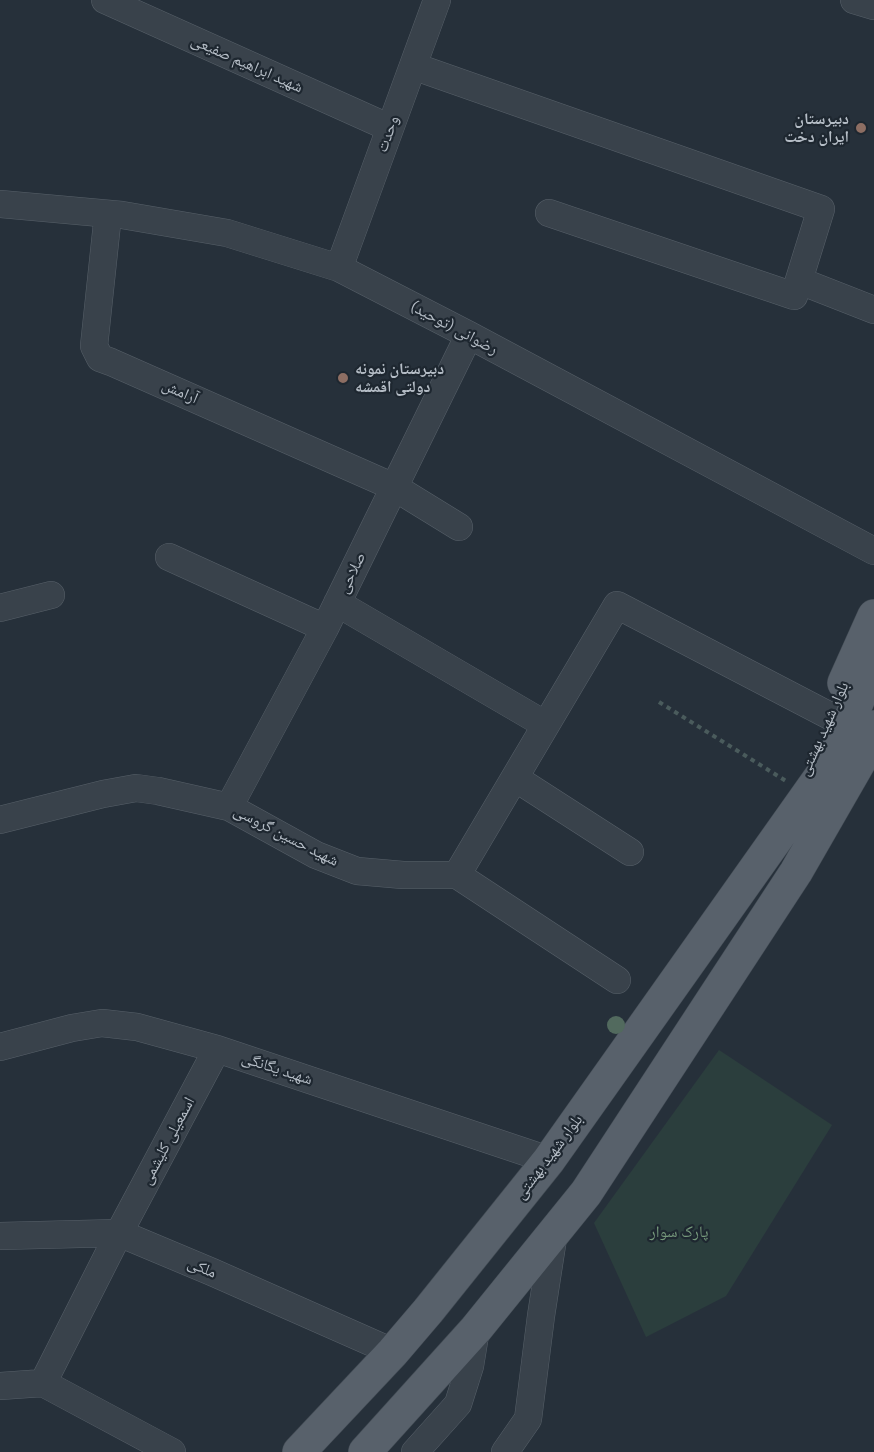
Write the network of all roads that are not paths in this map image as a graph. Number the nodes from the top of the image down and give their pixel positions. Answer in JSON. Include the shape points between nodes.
{"nodes":[{"id":1,"x":105,"y":0,"type":"edge"},
{"id":2,"x":437,"y":0,"type":"edge"},
{"id":3,"x":854,"y":0,"type":"edge"},
{"id":4,"x":874,"y":6,"type":"edge"},
{"id":5,"x":413,"y":66,"type":"junction"},
{"id":6,"x":390,"y":128,"type":"junction"},
{"id":7,"x":0,"y":204,"type":"edge"},
{"id":8,"x":549,"y":213,"type":"dead end"},
{"id":9,"x":108,"y":214,"type":"junction"},
{"id":10,"x":339,"y":268,"type":"junction"},
{"id":11,"x":800,"y":281,"type":"junction"},
{"id":12,"x":874,"y":310,"type":"edge"},
{"id":13,"x":469,"y":335,"type":"junction"},
{"id":14,"x":394,"y":487,"type":"junction"},
{"id":15,"x":459,"y":527,"type":"dead end"},
{"id":16,"x":874,"y":551,"type":"edge"},
{"id":17,"x":169,"y":557,"type":"dead end"},
{"id":18,"x":51,"y":595,"type":"dead end"},
{"id":19,"x":337,"y":603,"type":"junction"},
{"id":20,"x":0,"y":608,"type":"edge"},
{"id":21,"x":874,"y":616,"type":"edge"},
{"id":22,"x":325,"y":628,"type":"junction"},
{"id":23,"x":874,"y":662,"type":"edge"},
{"id":24,"x":830,"y":716,"type":"junction"},
{"id":25,"x":546,"y":725,"type":"junction"},
{"id":26,"x":874,"y":727,"type":"edge"},
{"id":27,"x":858,"y":759,"type":"edge"},
{"id":28,"x":515,"y":778,"type":"junction"},
{"id":29,"x":229,"y":807,"type":"junction"},
{"id":30,"x":0,"y":820,"type":"edge"},
{"id":31,"x":773,"y":842,"type":"junction"},
{"id":32,"x":630,"y":852,"type":"dead end"},
{"id":33,"x":457,"y":875,"type":"junction"},
{"id":34,"x":617,"y":980,"type":"dead end"},
{"id":35,"x":0,"y":1047,"type":"edge"},
{"id":36,"x":217,"y":1049,"type":"junction"},
{"id":37,"x":549,"y":1160,"type":"junction"},
{"id":38,"x":554,"y":1232,"type":"junction"},
{"id":39,"x":119,"y":1233,"type":"junction"},
{"id":40,"x":0,"y":1236,"type":"edge"},
{"id":41,"x":476,"y":1329,"type":"junction"},
{"id":42,"x":393,"y":1352,"type":"junction"},
{"id":43,"x":43,"y":1383,"type":"junction"},
{"id":44,"x":0,"y":1386,"type":"edge"},
{"id":45,"x":528,"y":1419,"type":"junction"},
{"id":46,"x":172,"y":1452,"type":"edge"},
{"id":47,"x":299,"y":1452,"type":"edge"},
{"id":48,"x":365,"y":1452,"type":"edge"},
{"id":49,"x":415,"y":1452,"type":"edge"},
{"id":50,"x":482,"y":1452,"type":"edge"},
{"id":51,"x":506,"y":1452,"type":"edge"},
{"id":52,"x":524,"y":1452,"type":"edge"}],
"edges":[{"from":1,"to":6,"type":"street","name":"شهید ابراهیم صفیعی"},
{"from":2,"to":5,"type":"street","name":"وحدت"},
{"from":3,"to":4,"type":"street"},
{"from":5,"to":6,"type":"street","name":"وحدت"},
{"from":5,"to":11,"type":"street","via":[[821,209]]},
{"from":6,"to":10,"type":"street","name":"وحدت"},
{"from":7,"to":9,"type":"street","name":"رضوانی (توحید)"},
{"from":8,"to":11,"type":"street","via":[[794,296]]},
{"from":9,"to":10,"type":"street","name":"رضوانی (توحید)","via":[[227,233]]},
{"from":9,"to":14,"type":"street","name":"آرامش","via":[[94,346],[100,358]]},
{"from":10,"to":13,"type":"street","name":"رضوانی (توحید)"},
{"from":11,"to":12,"type":"street"},
{"from":13,"to":14,"type":"street","name":"صلاحی"},
{"from":13,"to":16,"type":"street","name":"رضوانی (توحید)"},
{"from":14,"to":15,"type":"street","name":"آرامش"},
{"from":14,"to":19,"type":"street","name":"صلاحی"},
{"from":17,"to":22,"type":"street"},
{"from":18,"to":20,"type":"street"},
{"from":19,"to":22,"type":"street","name":"صلاحی"},
{"from":19,"to":25,"type":"street"},
{"from":21,"to":24,"type":"main road","name":"بلوار شهید بهشتی"},
{"from":22,"to":29,"type":"street","name":"صلاحی"},
{"from":23,"to":27,"type":"main road"},
{"from":24,"to":25,"type":"street","via":[[617,605]]},
{"from":24,"to":31,"type":"main road","name":"بلوار شهید بهشتی"},
{"from":25,"to":28,"type":"street"},
{"from":26,"to":27,"type":"main road"},
{"from":27,"to":31,"type":"main road","name":"بلوار شهید بهشتی","via":[[824,773]]},
{"from":27,"to":38,"type":"main road","via":[[796,872],[586,1193]]},
{"from":28,"to":32,"type":"street"},
{"from":28,"to":33,"type":"street"},
{"from":29,"to":30,"type":"street","name":"شهید حسین گروسی","via":[[136,788]]},
{"from":29,"to":33,"type":"street","name":"شهید حسین گروسی","via":[[316,855],[357,871]]},
{"from":31,"to":37,"type":"main road","name":"بلوار شهید بهشتی"},
{"from":33,"to":34,"type":"street"},
{"from":35,"to":36,"type":"street","name":"شهید یگانگی","via":[[102,1023],[137,1027]]},
{"from":36,"to":37,"type":"street","name":"شهید یگانگی"},
{"from":36,"to":39,"type":"street","name":"اسمعیلی کلیشمی"},
{"from":37,"to":42,"type":"main road","name":"بلوار شهید بهشتی"},
{"from":38,"to":41,"type":"main road"},
{"from":38,"to":45,"type":"street"},
{"from":39,"to":40,"type":"street","name":"ملکی"},
{"from":39,"to":42,"type":"street","name":"ملکی"},
{"from":39,"to":43,"type":"street","name":"اسمعیلی کلیشمی"},
{"from":41,"to":48,"type":"main road"},
{"from":41,"to":49,"type":"street","via":[[458,1404]]},
{"from":42,"to":47,"type":"main road","name":"بلوار شهید بهشتی"},
{"from":43,"to":44,"type":"street"},
{"from":43,"to":46,"type":"street"},
{"from":45,"to":50,"type":"street"},
{"from":45,"to":51,"type":"street"},
{"from":45,"to":52,"type":"street"}]}
